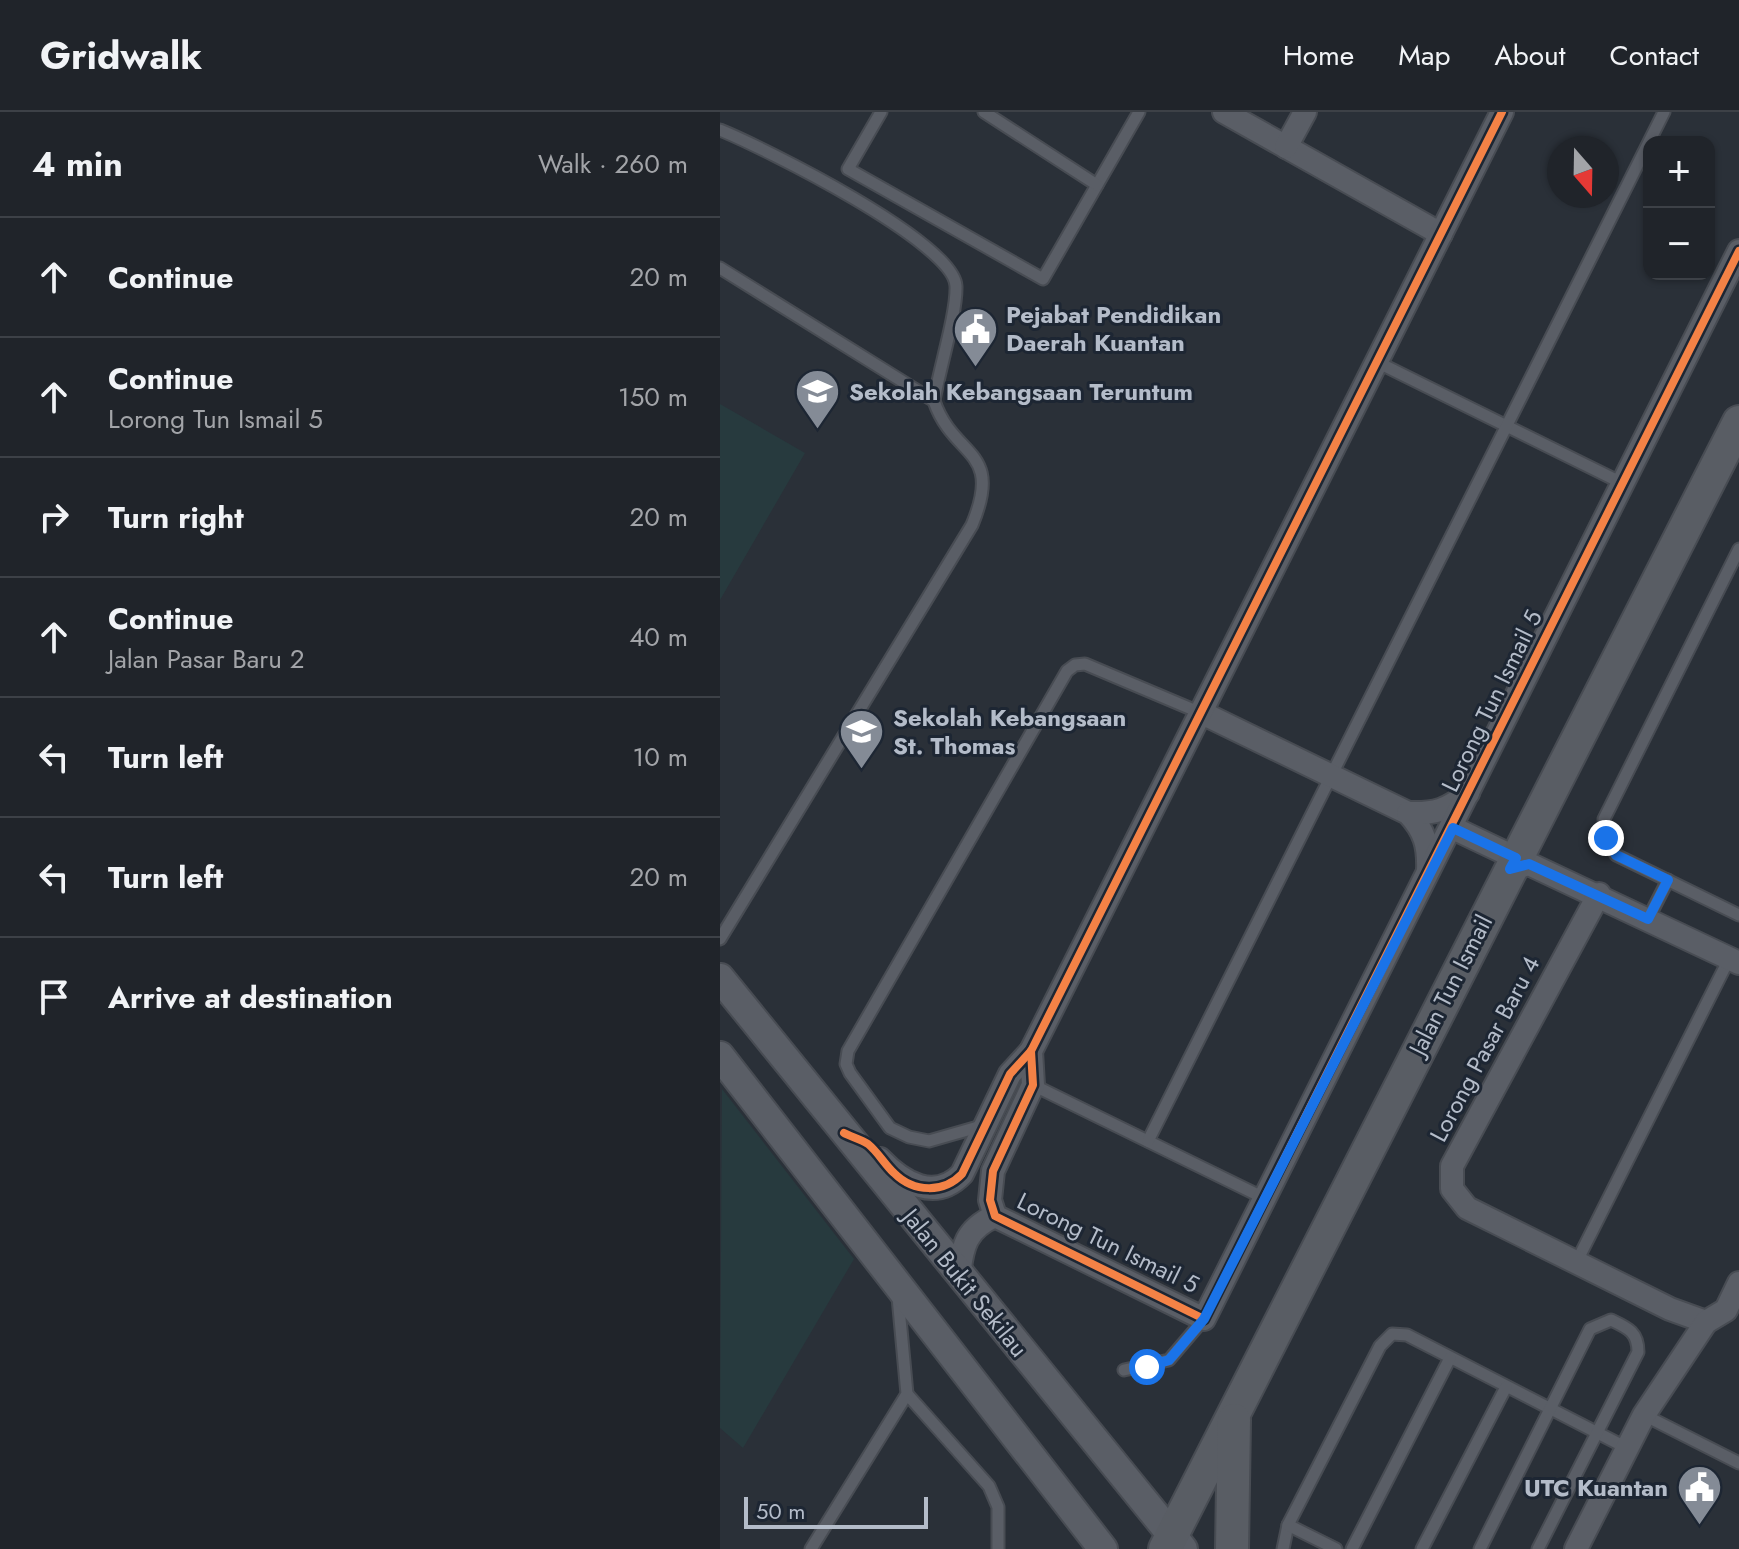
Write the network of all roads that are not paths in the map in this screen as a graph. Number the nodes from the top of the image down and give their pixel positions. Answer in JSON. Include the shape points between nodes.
{"nodes":[{"id":1,"x":881,"y":112,"type":"edge"},
{"id":2,"x":984,"y":112,"type":"edge"},
{"id":3,"x":1139,"y":112,"type":"edge"},
{"id":4,"x":1224,"y":112,"type":"edge"},
{"id":5,"x":1305,"y":112,"type":"edge"},
{"id":6,"x":1502,"y":112,"type":"edge"},
{"id":7,"x":1664,"y":112,"type":"edge"},
{"id":8,"x":720,"y":130,"type":"edge"},
{"id":9,"x":1286,"y":147,"type":"junction"},
{"id":10,"x":1097,"y":185,"type":"junction"},
{"id":11,"x":1441,"y":234,"type":"junction"},
{"id":12,"x":1739,"y":251,"type":"edge"},
{"id":13,"x":720,"y":268,"type":"edge"},
{"id":14,"x":1377,"y":362,"type":"junction"},
{"id":15,"x":934,"y":401,"type":"junction"},
{"id":16,"x":1739,"y":422,"type":"edge"},
{"id":17,"x":1506,"y":426,"type":"junction"},
{"id":18,"x":1622,"y":483,"type":"junction"},
{"id":19,"x":1739,"y":549,"type":"edge"},
{"id":20,"x":1202,"y":713,"type":"junction"},
{"id":21,"x":1333,"y":776,"type":"junction"},
{"id":22,"x":1471,"y":791,"type":"junction"},
{"id":23,"x":1408,"y":813,"type":"junction"},
{"id":24,"x":1453,"y":828,"type":"junction"},
{"id":25,"x":1513,"y":864,"type":"junction"},
{"id":26,"x":1427,"y":876,"type":"junction"},
{"id":27,"x":1668,"y":880,"type":"junction"},
{"id":28,"x":1599,"y":894,"type":"junction"},
{"id":29,"x":1739,"y":915,"type":"edge"},
{"id":30,"x":1648,"y":919,"type":"junction"},
{"id":31,"x":720,"y":939,"type":"edge"},
{"id":32,"x":1734,"y":961,"type":"edge"},
{"id":33,"x":720,"y":978,"type":"edge"},
{"id":34,"x":1031,"y":1051,"type":"junction"},
{"id":35,"x":720,"y":1056,"type":"edge"},
{"id":36,"x":1033,"y":1085,"type":"junction"},
{"id":37,"x":986,"y":1125,"type":"junction"},
{"id":38,"x":844,"y":1133,"type":"junction"},
{"id":39,"x":1148,"y":1141,"type":"junction"},
{"id":40,"x":1264,"y":1198,"type":"junction"},
{"id":41,"x":995,"y":1216,"type":"junction"},
{"id":42,"x":1576,"y":1263,"type":"junction"},
{"id":43,"x":959,"y":1276,"type":"junction"},
{"id":44,"x":1739,"y":1283,"type":"edge"},
{"id":45,"x":897,"y":1286,"type":"junction"},
{"id":46,"x":1732,"y":1314,"type":"edge"},
{"id":47,"x":1204,"y":1319,"type":"junction"},
{"id":48,"x":1706,"y":1322,"type":"junction"},
{"id":49,"x":1450,"y":1358,"type":"junction"},
{"id":50,"x":1124,"y":1370,"type":"dead end"},
{"id":51,"x":1506,"y":1387,"type":"junction"},
{"id":52,"x":907,"y":1394,"type":"junction"},
{"id":53,"x":1552,"y":1410,"type":"junction"},
{"id":54,"x":1234,"y":1413,"type":"junction"},
{"id":55,"x":1644,"y":1415,"type":"junction"},
{"id":56,"x":1598,"y":1433,"type":"junction"},
{"id":57,"x":1627,"y":1448,"type":"junction"},
{"id":58,"x":1739,"y":1463,"type":"edge"},
{"id":59,"x":1288,"y":1525,"type":"junction"},
{"id":60,"x":1173,"y":1544,"type":"edge"},
{"id":61,"x":811,"y":1549,"type":"edge"},
{"id":62,"x":998,"y":1549,"type":"edge"},
{"id":63,"x":1103,"y":1549,"type":"edge"},
{"id":64,"x":1232,"y":1549,"type":"edge"},
{"id":65,"x":1283,"y":1549,"type":"edge"},
{"id":66,"x":1336,"y":1549,"type":"edge"},
{"id":67,"x":1352,"y":1549,"type":"edge"},
{"id":68,"x":1422,"y":1549,"type":"edge"},
{"id":69,"x":1480,"y":1549,"type":"edge"},
{"id":70,"x":1538,"y":1549,"type":"edge"},
{"id":71,"x":1576,"y":1549,"type":"edge"}],
"edges":[{"from":1,"to":10,"type":"lane","via":[[848,169],[1043,279]]},
{"from":2,"to":10,"type":"lane"},
{"from":3,"to":10,"type":"lane"},
{"from":4,"to":9,"type":"street"},
{"from":5,"to":9,"type":"street"},
{"from":6,"to":11,"type":"street"},
{"from":7,"to":17,"type":"lane"},
{"from":8,"to":15,"type":"lane","via":[[852,196],[942,259],[956,284]]},
{"from":9,"to":11,"type":"street"},
{"from":11,"to":14,"type":"street"},
{"from":12,"to":18,"type":"street","name":"Lorong Tun Ismail 5"},
{"from":13,"to":15,"type":"lane"},
{"from":14,"to":17,"type":"lane"},
{"from":14,"to":20,"type":"street"},
{"from":15,"to":31,"type":"lane","via":[[940,418],[975,455],[984,497],[972,525]]},
{"from":16,"to":25,"type":"main road","name":"Jalan Tun Ismail"},
{"from":17,"to":18,"type":"lane"},
{"from":17,"to":21,"type":"lane"},
{"from":18,"to":22,"type":"street","name":"Lorong Tun Ismail 5"},
{"from":19,"to":27,"type":"lane","via":[[1604,819],[1606,838],[1616,855]]},
{"from":20,"to":21,"type":"street"},
{"from":20,"to":34,"type":"street"},
{"from":20,"to":37,"type":"lane","via":[[1085,664],[1067,671],[848,1051],[850,1073],[890,1128],[929,1141]]},
{"from":21,"to":23,"type":"street"},
{"from":21,"to":39,"type":"lane"},
{"from":22,"to":23,"type":"street","via":[[1433,814]]},
{"from":22,"to":24,"type":"street","name":"Lorong Tun Ismail 5"},
{"from":23,"to":26,"type":"street","via":[[1422,827],[1429,851]]},
{"from":24,"to":25,"type":"street"},
{"from":24,"to":26,"type":"street","name":"Lorong Tun Ismail 5"},
{"from":25,"to":28,"type":"street","via":[[1529,864]]},
{"from":25,"to":54,"type":"main road","name":"Jalan Tun Ismail"},
{"from":26,"to":40,"type":"street","name":"Lorong Tun Ismail 5"},
{"from":27,"to":29,"type":"lane"},
{"from":27,"to":30,"type":"lane"},
{"from":28,"to":30,"type":"street"},
{"from":28,"to":42,"type":"street","name":"Lorong Pasar Baru 4","via":[[1452,1166],[1452,1189],[1467,1208]]},
{"from":30,"to":32,"type":"street"},
{"from":32,"to":42,"type":"lane"},
{"from":33,"to":38,"type":"street","name":"Jalan Bukit Sekilau"},
{"from":34,"to":36,"type":"street","name":"Lorong Tun Ismail 5"},
{"from":34,"to":37,"type":"street","via":[[1010,1074]]},
{"from":35,"to":45,"type":"street"},
{"from":36,"to":39,"type":"lane"},
{"from":36,"to":41,"type":"street","name":"Lorong Tun Ismail 5","via":[[993,1171],[990,1200]]},
{"from":37,"to":38,"type":"street","via":[[962,1174],[951,1186],[933,1189],[897,1177],[867,1144]]},
{"from":38,"to":43,"type":"street","name":"Jalan Bukit Sekilau"},
{"from":39,"to":40,"type":"lane"},
{"from":40,"to":47,"type":"street","name":"Lorong Tun Ismail 5"},
{"from":41,"to":43,"type":"street","name":"Lorong Tun Ismail 5","via":[[969,1232]]},
{"from":41,"to":47,"type":"street","name":"Lorong Tun Ismail 5"},
{"from":42,"to":48,"type":"street","name":"Lorong Pasar Baru 4"},
{"from":43,"to":60,"type":"street","name":"Jalan Bukit Sekilau"},
{"from":44,"to":46,"type":"street"},
{"from":45,"to":52,"type":"lane"},
{"from":45,"to":63,"type":"street"},
{"from":46,"to":48,"type":"street"},
{"from":47,"to":50,"type":"lane","via":[[1169,1360]]},
{"from":48,"to":55,"type":"street"},
{"from":49,"to":51,"type":"lane"},
{"from":49,"to":59,"type":"lane","via":[[1407,1335],[1392,1334],[1380,1346]]},
{"from":49,"to":67,"type":"lane"},
{"from":51,"to":53,"type":"lane"},
{"from":51,"to":68,"type":"lane"},
{"from":52,"to":61,"type":"lane"},
{"from":52,"to":62,"type":"lane","via":[[989,1486],[998,1507]]},
{"from":53,"to":56,"type":"lane"},
{"from":53,"to":56,"type":"lane","via":[[1590,1329],[1611,1320],[1630,1329],[1638,1339],[1638,1352]]},
{"from":53,"to":69,"type":"lane"},
{"from":54,"to":60,"type":"main road","name":"Jalan Tun Ismail"},
{"from":54,"to":64,"type":"main road"},
{"from":55,"to":57,"type":"street"},
{"from":55,"to":58,"type":"lane"},
{"from":56,"to":57,"type":"lane"},
{"from":56,"to":70,"type":"lane"},
{"from":57,"to":71,"type":"street"},
{"from":59,"to":65,"type":"lane"},
{"from":59,"to":66,"type":"lane"}]}
